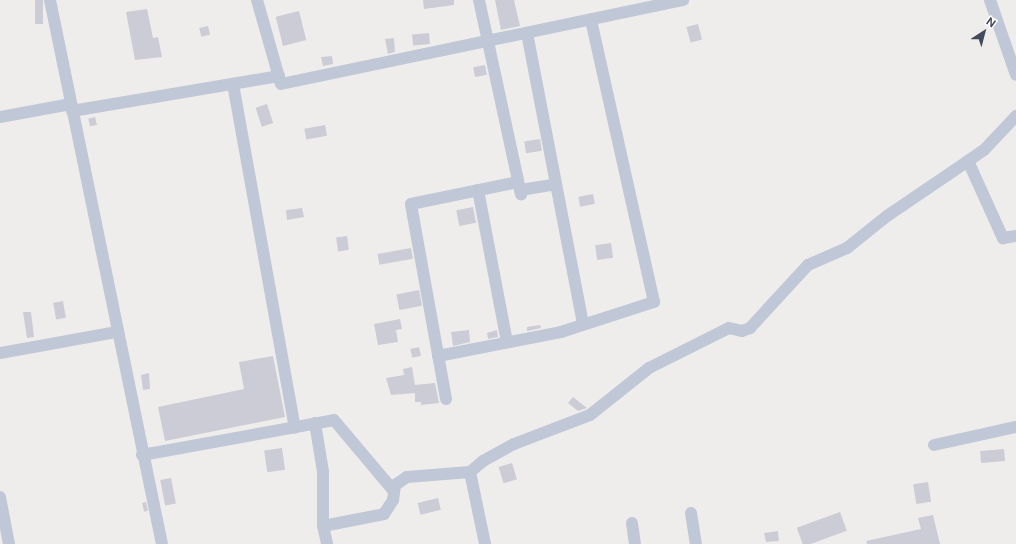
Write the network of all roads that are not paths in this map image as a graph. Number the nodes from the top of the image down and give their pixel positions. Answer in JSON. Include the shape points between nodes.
{"nodes":[{"id":1,"x":50,"y":0,"type":"edge"},
{"id":2,"x":257,"y":0,"type":"edge"},
{"id":3,"x":479,"y":0,"type":"edge"},
{"id":4,"x":683,"y":0,"type":"edge"},
{"id":5,"x":990,"y":0,"type":"edge"},
{"id":6,"x":668,"y":2,"type":"edge"},
{"id":7,"x":591,"y":19,"type":"junction"},
{"id":8,"x":527,"y":33,"type":"junction"},
{"id":9,"x":488,"y":41,"type":"junction"},
{"id":10,"x":1016,"y":75,"type":"edge"},
{"id":11,"x":279,"y":76,"type":"junction"},
{"id":12,"x":233,"y":84,"type":"junction"},
{"id":13,"x":71,"y":107,"type":"junction"},
{"id":14,"x":1016,"y":116,"type":"edge"},
{"id":15,"x":0,"y":117,"type":"edge"},
{"id":16,"x":968,"y":161,"type":"junction"},
{"id":17,"x":556,"y":184,"type":"junction"},
{"id":18,"x":520,"y":189,"type":"junction"},
{"id":19,"x":478,"y":190,"type":"junction"},
{"id":20,"x":1016,"y":236,"type":"edge"},
{"id":21,"x":583,"y":325,"type":"junction"},
{"id":22,"x":117,"y":332,"type":"junction"},
{"id":23,"x":507,"y":342,"type":"junction"},
{"id":24,"x":0,"y":353,"type":"edge"},
{"id":25,"x":438,"y":356,"type":"junction"},
{"id":26,"x":446,"y":399,"type":"dead end"},
{"id":27,"x":315,"y":423,"type":"junction"},
{"id":28,"x":295,"y":427,"type":"junction"},
{"id":29,"x":1016,"y":427,"type":"edge"},
{"id":30,"x":934,"y":445,"type":"dead end"},
{"id":31,"x":142,"y":455,"type":"junction"},
{"id":32,"x":470,"y":472,"type":"junction"},
{"id":33,"x":393,"y":490,"type":"junction"},
{"id":34,"x":0,"y":497,"type":"edge"},
{"id":35,"x":691,"y":513,"type":"dead end"},
{"id":36,"x":632,"y":523,"type":"dead end"},
{"id":37,"x":323,"y":526,"type":"junction"},
{"id":38,"x":9,"y":544,"type":"edge"},
{"id":39,"x":162,"y":544,"type":"edge"},
{"id":40,"x":327,"y":544,"type":"edge"},
{"id":41,"x":485,"y":544,"type":"edge"},
{"id":42,"x":635,"y":544,"type":"edge"},
{"id":43,"x":696,"y":544,"type":"edge"}],
"edges":[{"from":1,"to":13,"type":"street"},
{"from":2,"to":11,"type":"street"},
{"from":3,"to":9,"type":"street"},
{"from":4,"to":6,"type":"street"},
{"from":5,"to":10,"type":"street"},
{"from":6,"to":7,"type":"street"},
{"from":7,"to":8,"type":"street"},
{"from":7,"to":21,"type":"street","via":[[654,302]]},
{"from":8,"to":9,"type":"street"},
{"from":8,"to":17,"type":"street"},
{"from":9,"to":11,"type":"street","via":[[281,84]]},
{"from":9,"to":18,"type":"street"},
{"from":11,"to":12,"type":"street"},
{"from":12,"to":13,"type":"street"},
{"from":12,"to":28,"type":"street"},
{"from":13,"to":15,"type":"street"},
{"from":13,"to":22,"type":"street"},
{"from":14,"to":16,"type":"street","via":[[984,150]]},
{"from":16,"to":20,"type":"street","via":[[1003,238]]},
{"from":16,"to":32,"type":"street","via":[[887,216],[847,248],[808,265],[750,328],[742,331],[729,328],[649,368],[590,415],[514,444],[483,461]]},
{"from":17,"to":18,"type":"street"},
{"from":17,"to":21,"type":"street"},
{"from":18,"to":19,"type":"street"},
{"from":19,"to":23,"type":"street"},
{"from":19,"to":25,"type":"street","via":[[411,204]]},
{"from":21,"to":23,"type":"street","via":[[561,332]]},
{"from":22,"to":24,"type":"street"},
{"from":22,"to":31,"type":"street"},
{"from":23,"to":25,"type":"street"},
{"from":25,"to":26,"type":"street"},
{"from":27,"to":28,"type":"street"},
{"from":27,"to":33,"type":"street","via":[[334,420]]},
{"from":27,"to":37,"type":"street","via":[[323,472]]},
{"from":28,"to":31,"type":"street"},
{"from":29,"to":30,"type":"street"},
{"from":31,"to":39,"type":"street"},
{"from":32,"to":33,"type":"street","via":[[407,477],[395,485]]},
{"from":32,"to":41,"type":"street"},
{"from":33,"to":37,"type":"street","via":[[393,500],[384,514]]},
{"from":34,"to":38,"type":"street"},
{"from":35,"to":43,"type":"street"},
{"from":36,"to":42,"type":"street"},
{"from":37,"to":40,"type":"street"}]}
